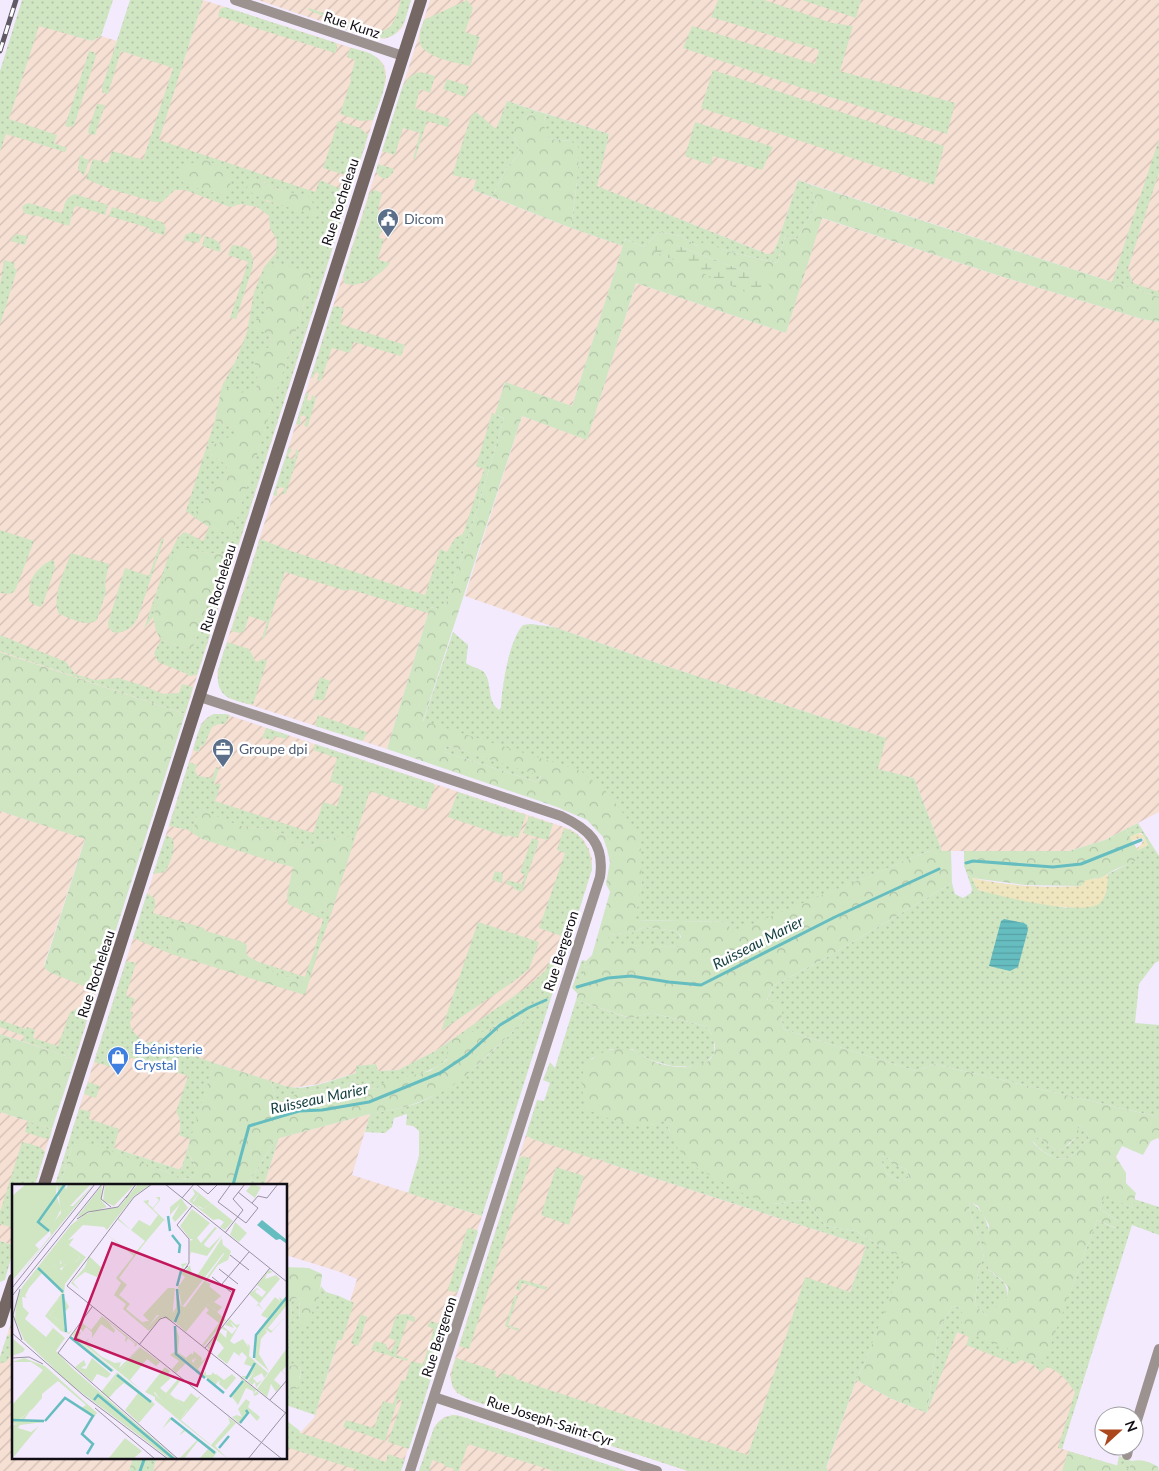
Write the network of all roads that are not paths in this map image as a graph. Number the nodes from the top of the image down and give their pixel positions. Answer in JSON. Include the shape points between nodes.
{"nodes":[{"id":1,"x":235,"y":0,"type":"edge"},
{"id":2,"x":421,"y":0,"type":"edge"},
{"id":3,"x":403,"y":56,"type":"junction"},
{"id":4,"x":200,"y":697,"type":"junction"},
{"id":5,"x":44,"y":1184,"type":"edge"},
{"id":6,"x":12,"y":1285,"type":"edge"},
{"id":7,"x":0,"y":1322,"type":"edge"},
{"id":8,"x":1159,"y":1349,"type":"edge"},
{"id":9,"x":434,"y":1398,"type":"junction"},
{"id":10,"x":1141,"y":1406,"type":"edge"},
{"id":11,"x":410,"y":1471,"type":"edge"},
{"id":12,"x":657,"y":1471,"type":"edge"}],
"edges":[{"from":1,"to":3,"type":"street","name":"Rue Kunz"},
{"from":2,"to":3,"type":"street","name":"Rue Rocheleau"},
{"from":3,"to":4,"type":"street","name":"Rue Rocheleau"},
{"from":4,"to":5,"type":"street","name":"Rue Rocheleau"},
{"from":4,"to":9,"type":"street","name":"Rue Bergeron","via":[[561,816],[588,832],[600,854],[600,877]]},
{"from":6,"to":7,"type":"street"},
{"from":8,"to":10,"type":"street"},
{"from":9,"to":11,"type":"street","name":"Rue Bergeron"},
{"from":9,"to":12,"type":"street","name":"Rue Joseph-Saint-Cyr"}]}
